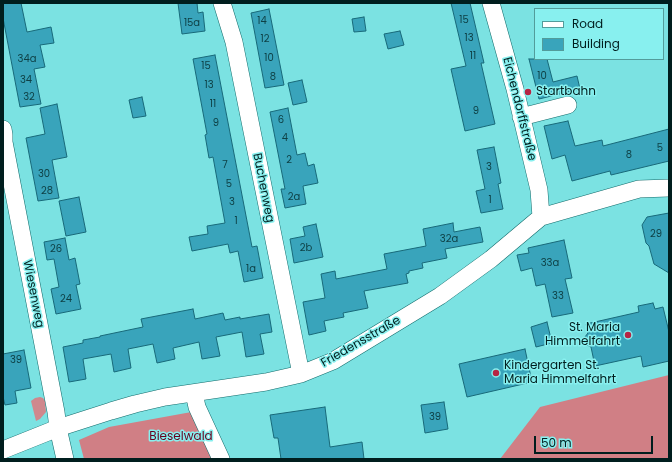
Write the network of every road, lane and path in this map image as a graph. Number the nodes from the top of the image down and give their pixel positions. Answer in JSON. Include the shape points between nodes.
{"nodes":[{"id":1,"x":222,"y":3,"type":"edge"},
{"id":2,"x":491,"y":3,"type":"edge"},
{"id":3,"x":568,"y":105,"type":"dead end"},
{"id":4,"x":521,"y":117,"type":"junction"},
{"id":5,"x":3,"y":129,"type":"edge"},
{"id":6,"x":669,"y":188,"type":"edge"},
{"id":7,"x":541,"y":217,"type":"junction"},
{"id":8,"x":301,"y":374,"type":"junction"},
{"id":9,"x":194,"y":393,"type":"junction"},
{"id":10,"x":58,"y":428,"type":"junction"},
{"id":11,"x":3,"y":450,"type":"edge"},
{"id":12,"x":65,"y":459,"type":"edge"},
{"id":13,"x":221,"y":459,"type":"edge"}],
"edges":[{"from":1,"to":8,"type":"street","name":"Buchenweg","via":[[234,42]]},
{"from":2,"to":4,"type":"street","name":"Eichendorffstraße"},
{"from":3,"to":4,"type":"street"},
{"from":4,"to":7,"type":"street","name":"Eichendorffstraße","via":[[538,190]]},
{"from":5,"to":10,"type":"street","name":"Wiesenweg"},
{"from":6,"to":7,"type":"street","name":"Friedensstraße","via":[[639,189]]},
{"from":7,"to":8,"type":"street","name":"Friedensstraße","via":[[491,259],[440,296],[333,361]]},
{"from":8,"to":9,"type":"street","name":"Friedensstraße"},
{"from":9,"to":10,"type":"street","name":"Friedensstraße","via":[[135,404]]},
{"from":9,"to":13,"type":"street","via":[[197,406]]},
{"from":10,"to":11,"type":"street","name":"Friedensstraße"},
{"from":10,"to":12,"type":"street","name":"Wiesenweg"}]}
